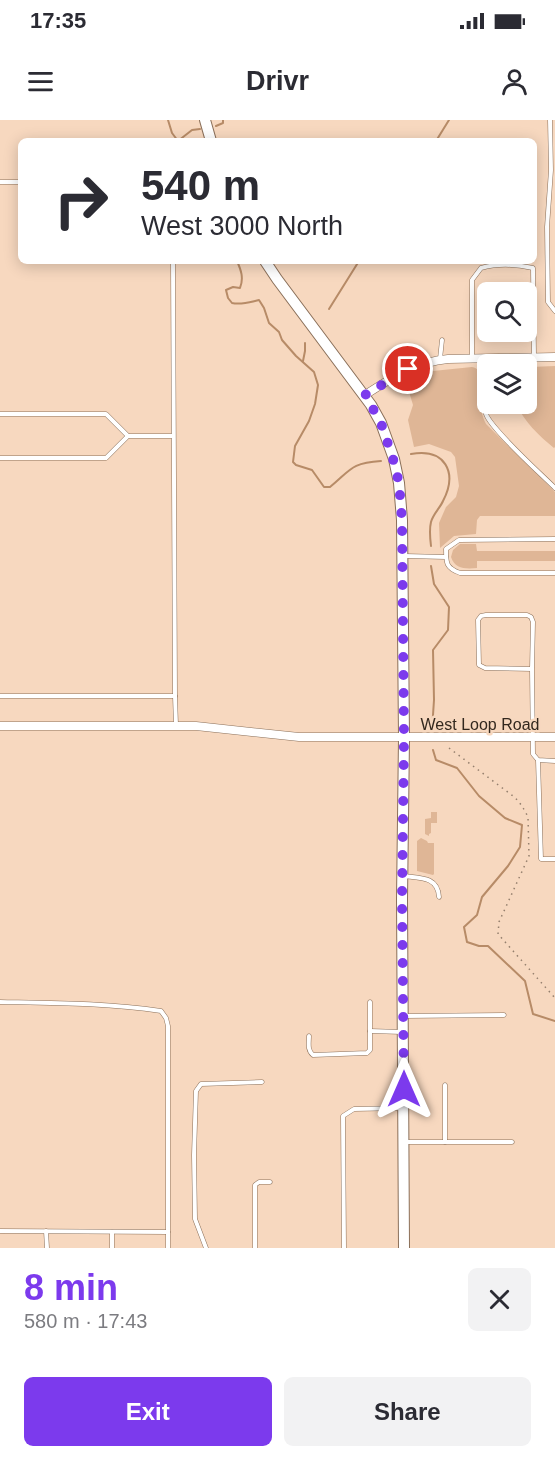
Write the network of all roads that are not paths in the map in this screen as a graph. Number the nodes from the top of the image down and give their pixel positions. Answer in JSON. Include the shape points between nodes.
{"nodes":[{"id":1,"x":205,"y":120,"type":"edge"},
{"id":2,"x":550,"y":120,"type":"edge"},
{"id":3,"x":210,"y":138,"type":"edge"},
{"id":4,"x":553,"y":170,"type":"edge"},
{"id":5,"x":0,"y":182,"type":"edge"},
{"id":6,"x":18,"y":182,"type":"edge"},
{"id":7,"x":173,"y":264,"type":"edge"},
{"id":8,"x":267,"y":264,"type":"edge"},
{"id":9,"x":555,"y":311,"type":"edge"},
{"id":10,"x":442,"y":340,"type":"dead end"},
{"id":11,"x":534,"y":354,"type":"edge"},
{"id":12,"x":555,"y":357,"type":"edge"},
{"id":13,"x":472,"y":358,"type":"junction"},
{"id":14,"x":477,"y":358,"type":"edge"},
{"id":15,"x":537,"y":358,"type":"edge"},
{"id":16,"x":440,"y":360,"type":"junction"},
{"id":17,"x":365,"y":395,"type":"junction"},
{"id":18,"x":0,"y":414,"type":"edge"},
{"id":19,"x":486,"y":414,"type":"edge"},
{"id":20,"x":128,"y":436,"type":"junction"},
{"id":21,"x":173,"y":436,"type":"junction"},
{"id":22,"x":0,"y":458,"type":"edge"},
{"id":23,"x":555,"y":488,"type":"edge"},
{"id":24,"x":555,"y":539,"type":"edge"},
{"id":25,"x":402,"y":556,"type":"junction"},
{"id":26,"x":446,"y":557,"type":"junction"},
{"id":27,"x":555,"y":573,"type":"edge"},
{"id":28,"x":532,"y":669,"type":"junction"},
{"id":29,"x":0,"y":696,"type":"edge"},
{"id":30,"x":175,"y":696,"type":"junction"},
{"id":31,"x":0,"y":726,"type":"edge"},
{"id":32,"x":176,"y":726,"type":"junction"},
{"id":33,"x":532,"y":737,"type":"junction"},
{"id":34,"x":555,"y":737,"type":"edge"},
{"id":35,"x":404,"y":738,"type":"junction"},
{"id":36,"x":538,"y":760,"type":"junction"},
{"id":37,"x":555,"y":761,"type":"edge"},
{"id":38,"x":555,"y":859,"type":"edge"},
{"id":39,"x":403,"y":876,"type":"junction"},
{"id":40,"x":439,"y":897,"type":"dead end"},
{"id":41,"x":0,"y":1002,"type":"edge"},
{"id":42,"x":370,"y":1002,"type":"dead end"},
{"id":43,"x":504,"y":1015,"type":"dead end"},
{"id":44,"x":403,"y":1016,"type":"junction"},
{"id":45,"x":370,"y":1031,"type":"junction"},
{"id":46,"x":403,"y":1032,"type":"junction"},
{"id":47,"x":309,"y":1036,"type":"dead end"},
{"id":48,"x":262,"y":1082,"type":"dead end"},
{"id":49,"x":445,"y":1085,"type":"dead end"},
{"id":50,"x":404,"y":1108,"type":"junction"},
{"id":51,"x":404,"y":1142,"type":"junction"},
{"id":52,"x":445,"y":1142,"type":"junction"},
{"id":53,"x":512,"y":1142,"type":"dead end"},
{"id":54,"x":270,"y":1182,"type":"dead end"},
{"id":55,"x":0,"y":1231,"type":"edge"},
{"id":56,"x":46,"y":1231,"type":"junction"},
{"id":57,"x":112,"y":1232,"type":"junction"},
{"id":58,"x":168,"y":1232,"type":"junction"},
{"id":59,"x":47,"y":1248,"type":"edge"},
{"id":60,"x":112,"y":1248,"type":"edge"},
{"id":61,"x":168,"y":1248,"type":"edge"},
{"id":62,"x":206,"y":1248,"type":"edge"},
{"id":63,"x":255,"y":1248,"type":"edge"},
{"id":64,"x":344,"y":1248,"type":"edge"},
{"id":65,"x":404,"y":1248,"type":"edge"}],
"edges":[{"from":1,"to":3,"type":"street"},
{"from":2,"to":4,"type":"lane"},
{"from":4,"to":9,"type":"lane","via":[[547,227],[548,302]]},
{"from":5,"to":6,"type":"lane"},
{"from":7,"to":21,"type":"lane"},
{"from":8,"to":17,"type":"street"},
{"from":10,"to":16,"type":"lane"},
{"from":11,"to":13,"type":"lane","via":[[533,268],[495,264],[481,268],[472,280]]},
{"from":12,"to":15,"type":"street"},
{"from":13,"to":14,"type":"street"},
{"from":13,"to":16,"type":"street"},
{"from":16,"to":17,"type":"street","via":[[408,369]]},
{"from":17,"to":25,"type":"street","via":[[381,423],[399,483]]},
{"from":18,"to":20,"type":"lane","via":[[106,414]]},
{"from":19,"to":23,"type":"lane"},
{"from":20,"to":21,"type":"lane"},
{"from":20,"to":22,"type":"lane","via":[[106,458]]},
{"from":21,"to":30,"type":"lane"},
{"from":24,"to":26,"type":"lane","via":[[459,540],[447,549]]},
{"from":25,"to":26,"type":"lane"},
{"from":25,"to":35,"type":"street"},
{"from":26,"to":27,"type":"lane","via":[[449,567],[460,573]]},
{"from":28,"to":28,"type":"lane","via":[[485,669],[479,665],[481,616],[531,617]]},
{"from":28,"to":33,"type":"lane"},
{"from":29,"to":30,"type":"lane"},
{"from":30,"to":32,"type":"lane"},
{"from":31,"to":32,"type":"street","name":"West Loop Road"},
{"from":32,"to":35,"type":"street","name":"West Loop Road","via":[[299,737]]},
{"from":33,"to":34,"type":"street","name":"West Loop Road"},
{"from":33,"to":35,"type":"street","name":"West Loop Road"},
{"from":33,"to":36,"type":"lane","via":[[533,754]]},
{"from":35,"to":39,"type":"street"},
{"from":36,"to":37,"type":"lane"},
{"from":36,"to":38,"type":"lane","via":[[541,859]]},
{"from":39,"to":40,"type":"lane","via":[[431,881],[438,888]]},
{"from":39,"to":44,"type":"street"},
{"from":41,"to":58,"type":"lane","via":[[161,1011],[168,1026]]},
{"from":42,"to":45,"type":"lane"},
{"from":43,"to":44,"type":"lane"},
{"from":44,"to":46,"type":"street"},
{"from":45,"to":46,"type":"lane"},
{"from":45,"to":47,"type":"lane","via":[[370,1050],[365,1054],[313,1055],[309,1051]]},
{"from":46,"to":50,"type":"street"},
{"from":48,"to":62,"type":"lane","via":[[201,1084],[196,1091],[195,1219]]},
{"from":49,"to":52,"type":"lane"},
{"from":50,"to":51,"type":"street"},
{"from":50,"to":64,"type":"lane","via":[[354,1109],[343,1116]]},
{"from":51,"to":52,"type":"lane"},
{"from":51,"to":65,"type":"street"},
{"from":52,"to":53,"type":"lane"},
{"from":54,"to":63,"type":"lane","via":[[255,1185]]},
{"from":55,"to":56,"type":"lane"},
{"from":56,"to":57,"type":"lane"},
{"from":56,"to":59,"type":"lane"},
{"from":57,"to":58,"type":"lane"},
{"from":57,"to":60,"type":"lane"},
{"from":58,"to":61,"type":"lane"}]}
